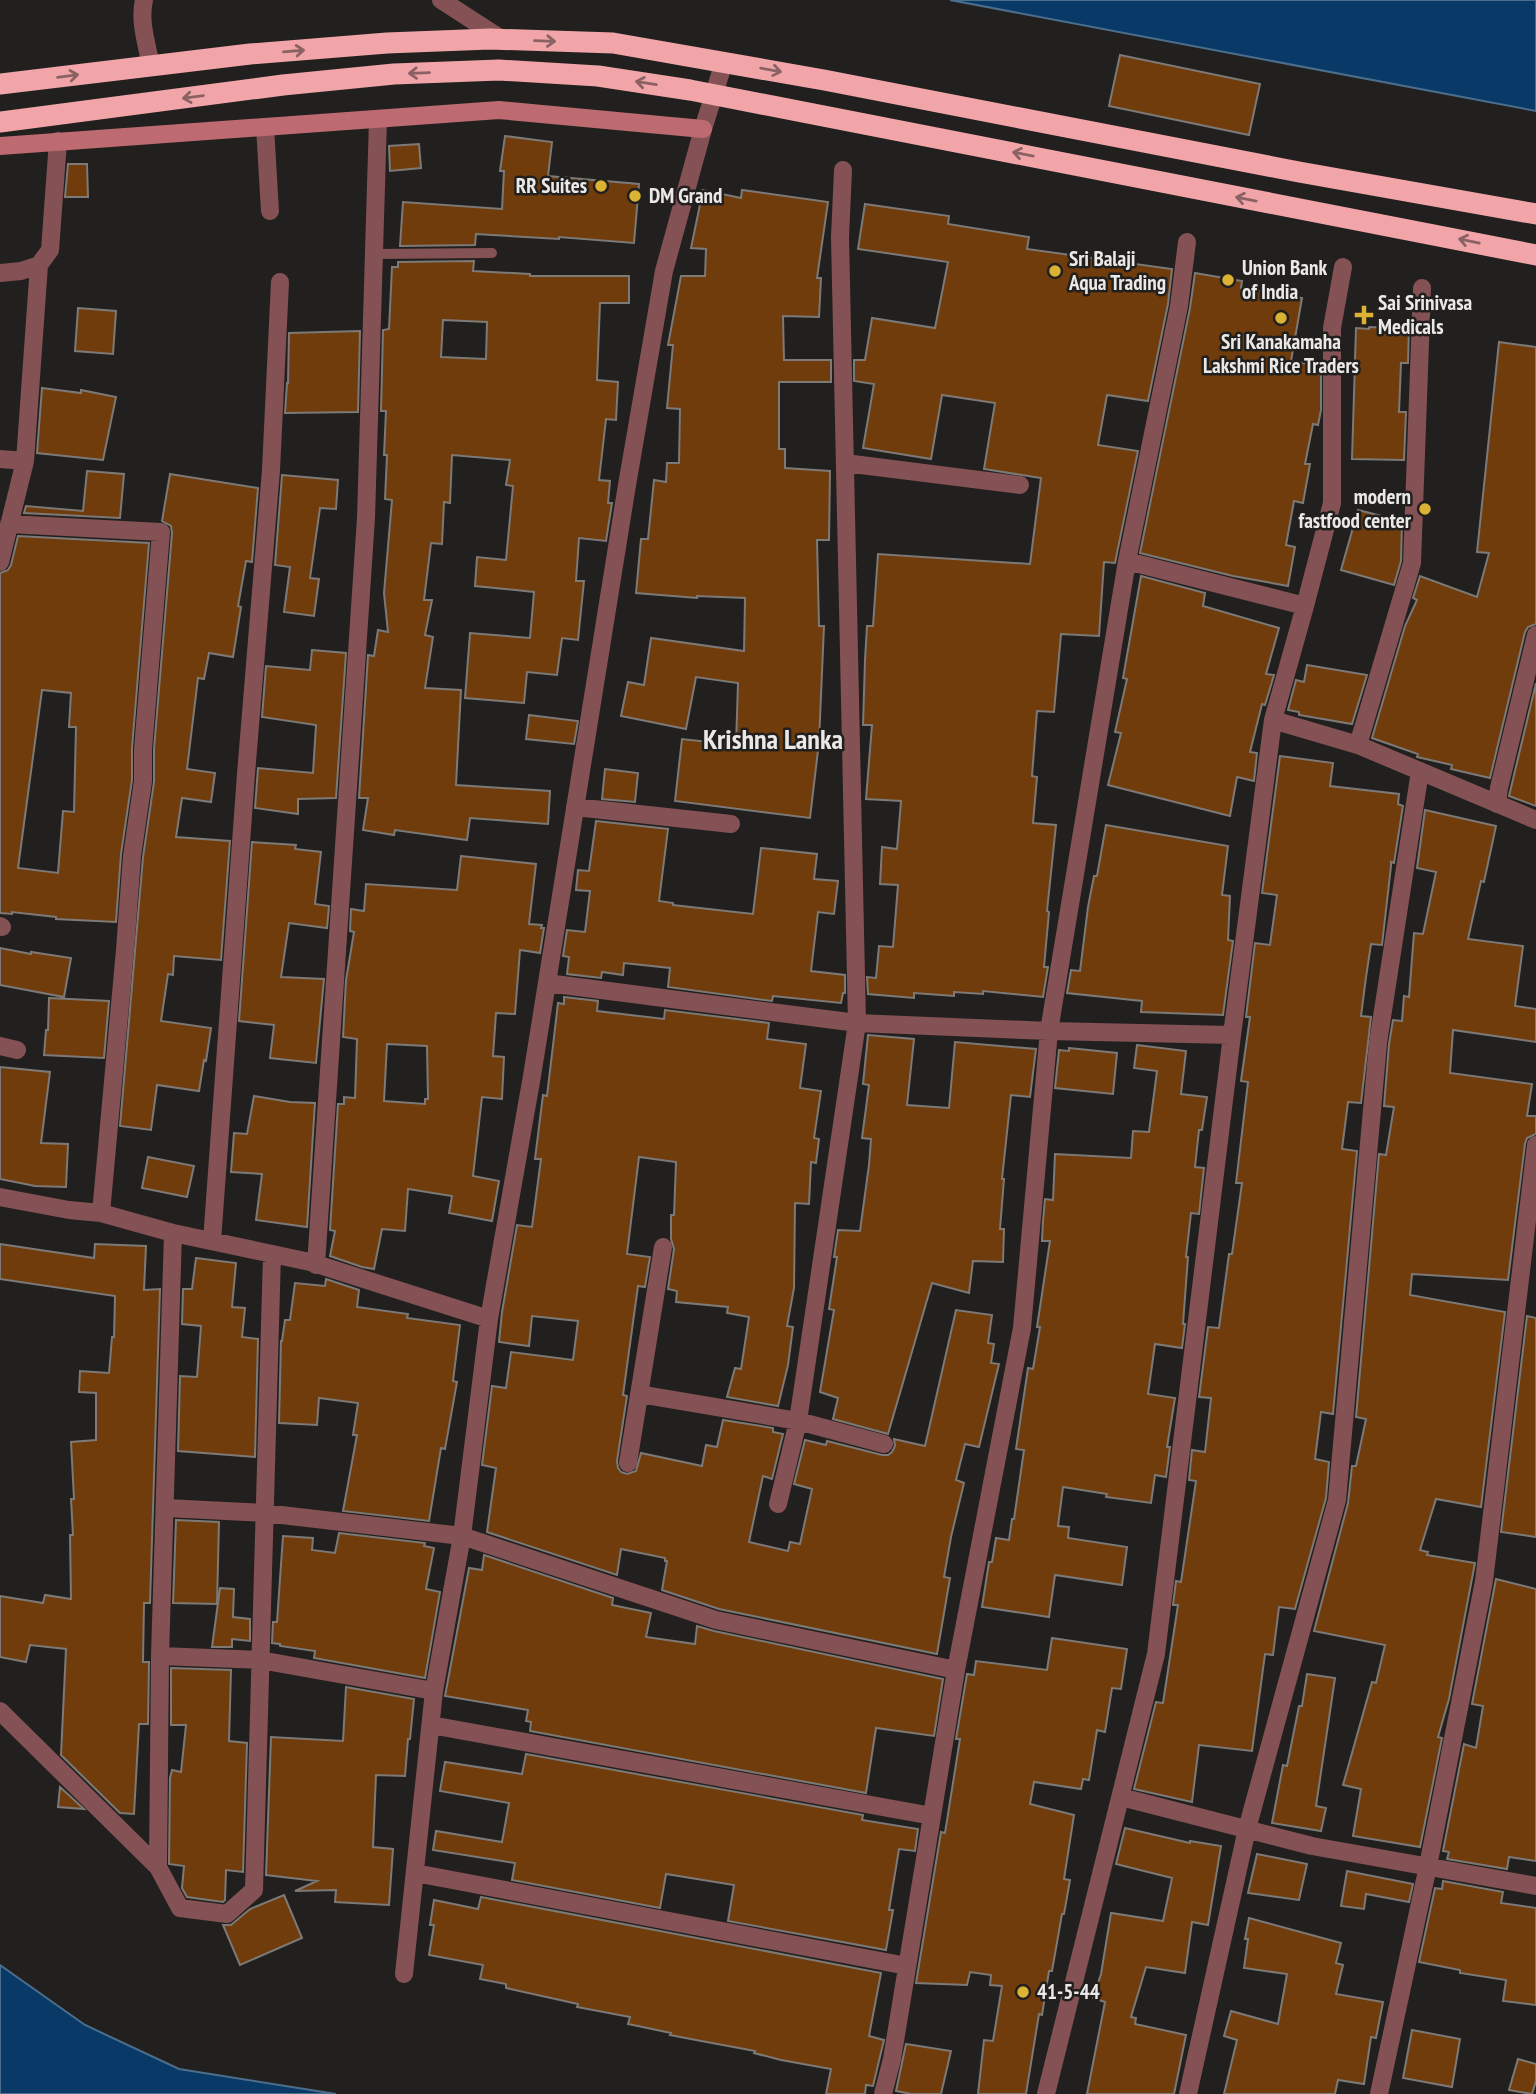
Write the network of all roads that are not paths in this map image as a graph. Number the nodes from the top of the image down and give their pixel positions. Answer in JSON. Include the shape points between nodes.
{"nodes":[{"id":1,"x":144,"y":0,"type":"edge"},
{"id":2,"x":441,"y":0,"type":"edge"},
{"id":3,"x":503,"y":40,"type":"junction"},
{"id":4,"x":724,"y":62,"type":"junction"},
{"id":5,"x":151,"y":66,"type":"junction"},
{"id":6,"x":0,"y":84,"type":"edge"},
{"id":7,"x":713,"y":94,"type":"junction"},
{"id":8,"x":379,"y":119,"type":"junction"},
{"id":9,"x":0,"y":122,"type":"edge"},
{"id":10,"x":265,"y":128,"type":"junction"},
{"id":11,"x":703,"y":129,"type":"junction"},
{"id":12,"x":58,"y":141,"type":"junction"},
{"id":13,"x":0,"y":146,"type":"edge"},
{"id":14,"x":843,"y":170,"type":"dead end"},
{"id":15,"x":270,"y":211,"type":"dead end"},
{"id":16,"x":1532,"y":212,"type":"edge"},
{"id":17,"x":1187,"y":242,"type":"dead end"},
{"id":18,"x":492,"y":253,"type":"dead end"},
{"id":19,"x":374,"y":254,"type":"junction"},
{"id":20,"x":1536,"y":255,"type":"edge"},
{"id":21,"x":39,"y":265,"type":"junction"},
{"id":22,"x":1343,"y":267,"type":"dead end"},
{"id":23,"x":0,"y":273,"type":"edge"},
{"id":24,"x":280,"y":282,"type":"dead end"},
{"id":25,"x":1422,"y":288,"type":"dead end"},
{"id":26,"x":0,"y":458,"type":"edge"},
{"id":27,"x":25,"y":461,"type":"junction"},
{"id":28,"x":845,"y":463,"type":"junction"},
{"id":29,"x":1020,"y":485,"type":"dead end"},
{"id":30,"x":9,"y":524,"type":"junction"},
{"id":31,"x":1127,"y":561,"type":"junction"},
{"id":32,"x":0,"y":562,"type":"edge"},
{"id":33,"x":1305,"y":606,"type":"junction"},
{"id":34,"x":1536,"y":635,"type":"edge"},
{"id":35,"x":1273,"y":720,"type":"junction"},
{"id":36,"x":1358,"y":746,"type":"junction"},
{"id":37,"x":1420,"y":771,"type":"junction"},
{"id":38,"x":1497,"y":804,"type":"junction"},
{"id":39,"x":575,"y":807,"type":"junction"},
{"id":40,"x":1536,"y":820,"type":"edge"},
{"id":41,"x":731,"y":824,"type":"dead end"},
{"id":42,"x":547,"y":983,"type":"junction"},
{"id":43,"x":857,"y":1023,"type":"junction"},
{"id":44,"x":1049,"y":1031,"type":"junction"},
{"id":45,"x":1232,"y":1035,"type":"junction"},
{"id":46,"x":1536,"y":1145,"type":"edge"},
{"id":47,"x":0,"y":1197,"type":"edge"},
{"id":48,"x":101,"y":1213,"type":"junction"},
{"id":49,"x":173,"y":1233,"type":"junction"},
{"id":50,"x":212,"y":1241,"type":"junction"},
{"id":51,"x":663,"y":1247,"type":"dead end"},
{"id":52,"x":272,"y":1254,"type":"junction"},
{"id":53,"x":316,"y":1265,"type":"junction"},
{"id":54,"x":489,"y":1319,"type":"junction"},
{"id":55,"x":639,"y":1394,"type":"junction"},
{"id":56,"x":798,"y":1421,"type":"junction"},
{"id":57,"x":884,"y":1444,"type":"dead end"},
{"id":58,"x":628,"y":1463,"type":"dead end"},
{"id":59,"x":778,"y":1504,"type":"dead end"},
{"id":60,"x":166,"y":1508,"type":"junction"},
{"id":61,"x":264,"y":1513,"type":"junction"},
{"id":62,"x":462,"y":1536,"type":"junction"},
{"id":63,"x":160,"y":1656,"type":"junction"},
{"id":64,"x":260,"y":1660,"type":"junction"},
{"id":65,"x":956,"y":1670,"type":"junction"},
{"id":66,"x":434,"y":1691,"type":"junction"},
{"id":67,"x":0,"y":1711,"type":"edge"},
{"id":68,"x":431,"y":1725,"type":"junction"},
{"id":69,"x":1121,"y":1797,"type":"junction"},
{"id":70,"x":932,"y":1816,"type":"junction"},
{"id":71,"x":1247,"y":1829,"type":"junction"},
{"id":72,"x":1428,"y":1866,"type":"junction"},
{"id":73,"x":158,"y":1867,"type":"junction"},
{"id":74,"x":415,"y":1873,"type":"junction"},
{"id":75,"x":1536,"y":1886,"type":"edge"},
{"id":76,"x":907,"y":1966,"type":"junction"},
{"id":77,"x":404,"y":1974,"type":"dead end"},
{"id":78,"x":883,"y":2094,"type":"edge"},
{"id":79,"x":1046,"y":2094,"type":"edge"},
{"id":80,"x":1188,"y":2094,"type":"edge"},
{"id":81,"x":1379,"y":2094,"type":"edge"}],
"edges":[{"from":1,"to":5,"type":"street","via":[[142,21]]},
{"from":2,"to":3,"type":"street"},
{"from":3,"to":4,"type":"highway","one_way":true,"via":[[613,43]]},
{"from":5,"to":3,"type":"highway","one_way":true,"via":[[387,43]]},
{"from":4,"to":7,"type":"street"},
{"from":4,"to":16,"type":"highway","one_way":true},
{"from":6,"to":5,"type":"highway","one_way":true},
{"from":7,"to":9,"type":"highway","one_way":true,"via":[[598,76],[499,69],[283,85]]},
{"from":7,"to":11,"type":"street"},
{"from":20,"to":7,"type":"highway","one_way":true},
{"from":8,"to":10,"type":"street"},
{"from":8,"to":11,"type":"street","via":[[499,110]]},
{"from":8,"to":19,"type":"street"},
{"from":10,"to":12,"type":"street"},
{"from":10,"to":15,"type":"street"},
{"from":11,"to":39,"type":"street","via":[[664,271]]},
{"from":12,"to":13,"type":"street"},
{"from":12,"to":21,"type":"street","via":[[50,250]]},
{"from":14,"to":28,"type":"street","via":[[839,237]]},
{"from":17,"to":31,"type":"street","via":[[1179,306]]},
{"from":18,"to":19,"type":"lane"},
{"from":19,"to":53,"type":"street","via":[[366,518]]},
{"from":21,"to":23,"type":"street"},
{"from":21,"to":27,"type":"street"},
{"from":22,"to":33,"type":"street","via":[[1332,328],[1332,503]]},
{"from":24,"to":50,"type":"street","via":[[271,470]]},
{"from":25,"to":36,"type":"street","via":[[1412,563]]},
{"from":26,"to":27,"type":"street"},
{"from":27,"to":30,"type":"street"},
{"from":28,"to":29,"type":"street"},
{"from":28,"to":43,"type":"street"},
{"from":30,"to":32,"type":"street"},
{"from":30,"to":48,"type":"street","via":[[161,532],[143,781]]},
{"from":31,"to":33,"type":"street"},
{"from":31,"to":44,"type":"street"},
{"from":33,"to":35,"type":"street"},
{"from":34,"to":38,"type":"street"},
{"from":35,"to":36,"type":"street"},
{"from":35,"to":45,"type":"street"},
{"from":36,"to":37,"type":"street"},
{"from":37,"to":38,"type":"street"},
{"from":37,"to":71,"type":"street","via":[[1378,1043],[1337,1500]]},
{"from":38,"to":40,"type":"street"},
{"from":39,"to":41,"type":"street"},
{"from":39,"to":42,"type":"street"},
{"from":42,"to":43,"type":"street"},
{"from":42,"to":54,"type":"street"},
{"from":43,"to":44,"type":"street"},
{"from":43,"to":56,"type":"street"},
{"from":44,"to":45,"type":"street"},
{"from":44,"to":65,"type":"street","via":[[1022,1328]]},
{"from":45,"to":69,"type":"street","via":[[1156,1654]]},
{"from":46,"to":72,"type":"street","via":[[1485,1581]]},
{"from":47,"to":48,"type":"street"},
{"from":48,"to":49,"type":"street"},
{"from":49,"to":50,"type":"street"},
{"from":49,"to":60,"type":"street"},
{"from":50,"to":52,"type":"street"},
{"from":51,"to":55,"type":"street"},
{"from":52,"to":53,"type":"street"},
{"from":52,"to":61,"type":"street"},
{"from":53,"to":54,"type":"street"},
{"from":54,"to":62,"type":"street"},
{"from":55,"to":56,"type":"street"},
{"from":55,"to":58,"type":"street"},
{"from":56,"to":57,"type":"street"},
{"from":56,"to":59,"type":"street"},
{"from":60,"to":61,"type":"street"},
{"from":60,"to":63,"type":"street"},
{"from":61,"to":62,"type":"street"},
{"from":61,"to":64,"type":"street"},
{"from":62,"to":65,"type":"street","via":[[716,1620]]},
{"from":62,"to":66,"type":"street"},
{"from":63,"to":64,"type":"street"},
{"from":63,"to":73,"type":"street"},
{"from":64,"to":66,"type":"street"},
{"from":64,"to":73,"type":"street","via":[[254,1890],[228,1914],[180,1908]]},
{"from":65,"to":70,"type":"street"},
{"from":66,"to":68,"type":"street"},
{"from":67,"to":73,"type":"street"},
{"from":68,"to":70,"type":"street"},
{"from":68,"to":74,"type":"street"},
{"from":69,"to":71,"type":"street"},
{"from":69,"to":79,"type":"street"},
{"from":70,"to":76,"type":"street"},
{"from":71,"to":72,"type":"street","via":[[1312,1846]]},
{"from":71,"to":80,"type":"street"},
{"from":72,"to":75,"type":"street"},
{"from":72,"to":81,"type":"street"},
{"from":74,"to":76,"type":"street"},
{"from":74,"to":77,"type":"street"},
{"from":76,"to":78,"type":"street"}]}
